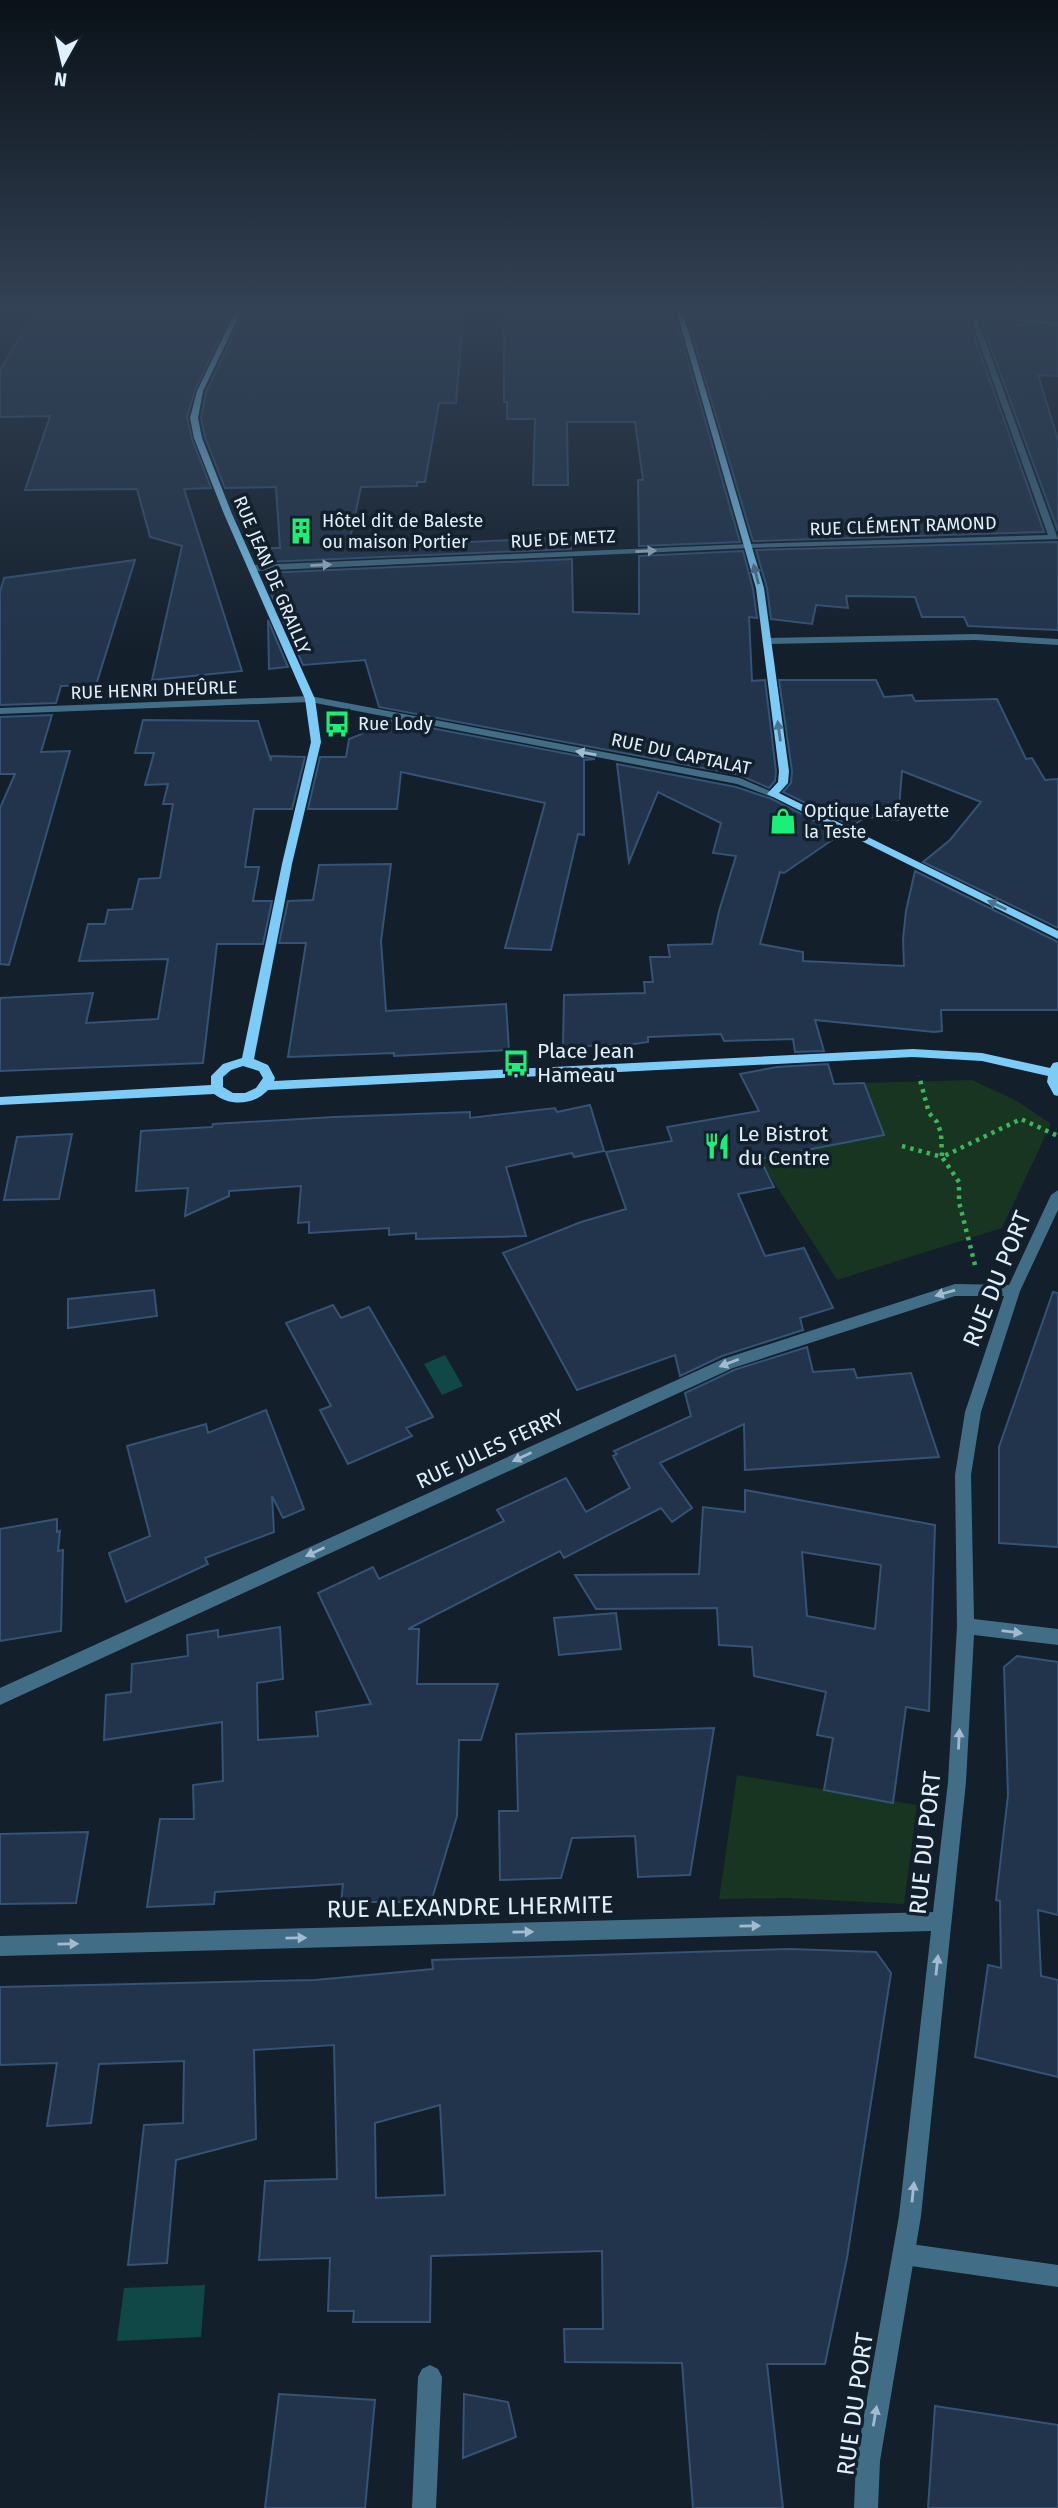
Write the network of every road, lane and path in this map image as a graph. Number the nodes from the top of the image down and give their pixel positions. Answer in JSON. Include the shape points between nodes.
{"nodes":[{"id":1,"x":195,"y":423,"type":"edge"},
{"id":2,"x":713,"y":423,"type":"edge"},
{"id":3,"x":1013,"y":423,"type":"edge"},
{"id":4,"x":1055,"y":537,"type":"edge"},
{"id":5,"x":749,"y":546,"type":"junction"},
{"id":6,"x":253,"y":568,"type":"junction"},
{"id":7,"x":766,"y":641,"type":"junction"},
{"id":8,"x":1058,"y":642,"type":"edge"},
{"id":9,"x":310,"y":699,"type":"junction"},
{"id":10,"x":0,"y":711,"type":"edge"},
{"id":11,"x":772,"y":794,"type":"junction"},
{"id":12,"x":1058,"y":934,"type":"edge"},
{"id":13,"x":247,"y":1062,"type":"junction"},
{"id":14,"x":1056,"y":1069,"type":"edge"},
{"id":15,"x":921,"y":1081,"type":"dead end"},
{"id":16,"x":267,"y":1086,"type":"junction"},
{"id":17,"x":217,"y":1089,"type":"junction"},
{"id":18,"x":1058,"y":1092,"type":"edge"},
{"id":19,"x":0,"y":1101,"type":"edge"},
{"id":20,"x":1058,"y":1136,"type":"edge"},
{"id":21,"x":902,"y":1146,"type":"dead end"},
{"id":22,"x":942,"y":1157,"type":"junction"},
{"id":23,"x":1058,"y":1195,"type":"edge"},
{"id":24,"x":982,"y":1290,"type":"junction"},
{"id":25,"x":1013,"y":1291,"type":"junction"},
{"id":26,"x":966,"y":1626,"type":"junction"},
{"id":27,"x":1058,"y":1637,"type":"edge"},
{"id":28,"x":0,"y":1696,"type":"edge"},
{"id":29,"x":942,"y":1921,"type":"junction"},
{"id":30,"x":0,"y":1945,"type":"edge"},
{"id":31,"x":904,"y":2254,"type":"junction"},
{"id":32,"x":1058,"y":2276,"type":"edge"},
{"id":33,"x":430,"y":2377,"type":"dead end"},
{"id":34,"x":424,"y":2508,"type":"edge"},
{"id":35,"x":866,"y":2508,"type":"edge"}],
"edges":[{"from":1,"to":6,"type":"street","name":"RUE JEAN DE GRAILLY"},
{"from":2,"to":5,"type":"street"},
{"from":3,"to":4,"type":"street"},
{"from":4,"to":5,"type":"street","name":"RUE CLÉMENT RAMOND"},
{"from":6,"to":5,"type":"street","name":"RUE DE METZ","one_way":true},
{"from":7,"to":5,"type":"street","one_way":true},
{"from":6,"to":9,"type":"street","name":"RUE JEAN DE GRAILLY"},
{"from":7,"to":8,"type":"street","via":[[975,637]]},
{"from":11,"to":7,"type":"street","one_way":true,"via":[[783,783],[784,771]]},
{"from":9,"to":10,"type":"street","name":"RUE HENRI DHEÛRLE"},
{"from":11,"to":9,"type":"street","name":"RUE DU CAPTALAT","one_way":true,"via":[[740,780]]},
{"from":9,"to":13,"type":"street","via":[[316,742]]},
{"from":12,"to":11,"type":"street","name":"RUE DU CAPTALAT","one_way":true},
{"from":13,"to":16,"type":"street","via":[[268,1073]]},
{"from":13,"to":17,"type":"street","via":[[221,1071]]},
{"from":14,"to":16,"type":"street","via":[[982,1057],[913,1054]]},
{"from":14,"to":18,"type":"street","via":[[1053,1082]]},
{"from":15,"to":22,"type":"path","via":[[929,1113],[941,1133]]},
{"from":16,"to":17,"type":"street","via":[[257,1095],[238,1099]]},
{"from":17,"to":19,"type":"street"},
{"from":20,"to":22,"type":"path","via":[[1021,1119]]},
{"from":21,"to":22,"type":"path"},
{"from":22,"to":24,"type":"path","via":[[959,1182],[959,1202]]},
{"from":23,"to":25,"type":"street","name":"RUE DU PORT"},
{"from":24,"to":25,"type":"street","name":"RUE JULES FERRY"},
{"from":24,"to":28,"type":"street","name":"RUE JULES FERRY","one_way":true,"via":[[955,1290],[728,1363]]},
{"from":25,"to":26,"type":"street","name":"RUE DU PORT","via":[[972,1412],[965,1463]]},
{"from":26,"to":27,"type":"street","one_way":true},
{"from":29,"to":26,"type":"street","name":"RUE DU PORT","one_way":true,"via":[[957,1782]]},
{"from":30,"to":29,"type":"street","name":"RUE ALEXANDRE LHERMITE","one_way":true},
{"from":31,"to":29,"type":"street","name":"RUE DU PORT","one_way":true},
{"from":31,"to":32,"type":"street"},
{"from":35,"to":31,"type":"street","name":"RUE DU PORT","one_way":true,"via":[[867,2461]]},
{"from":33,"to":34,"type":"street"}]}
